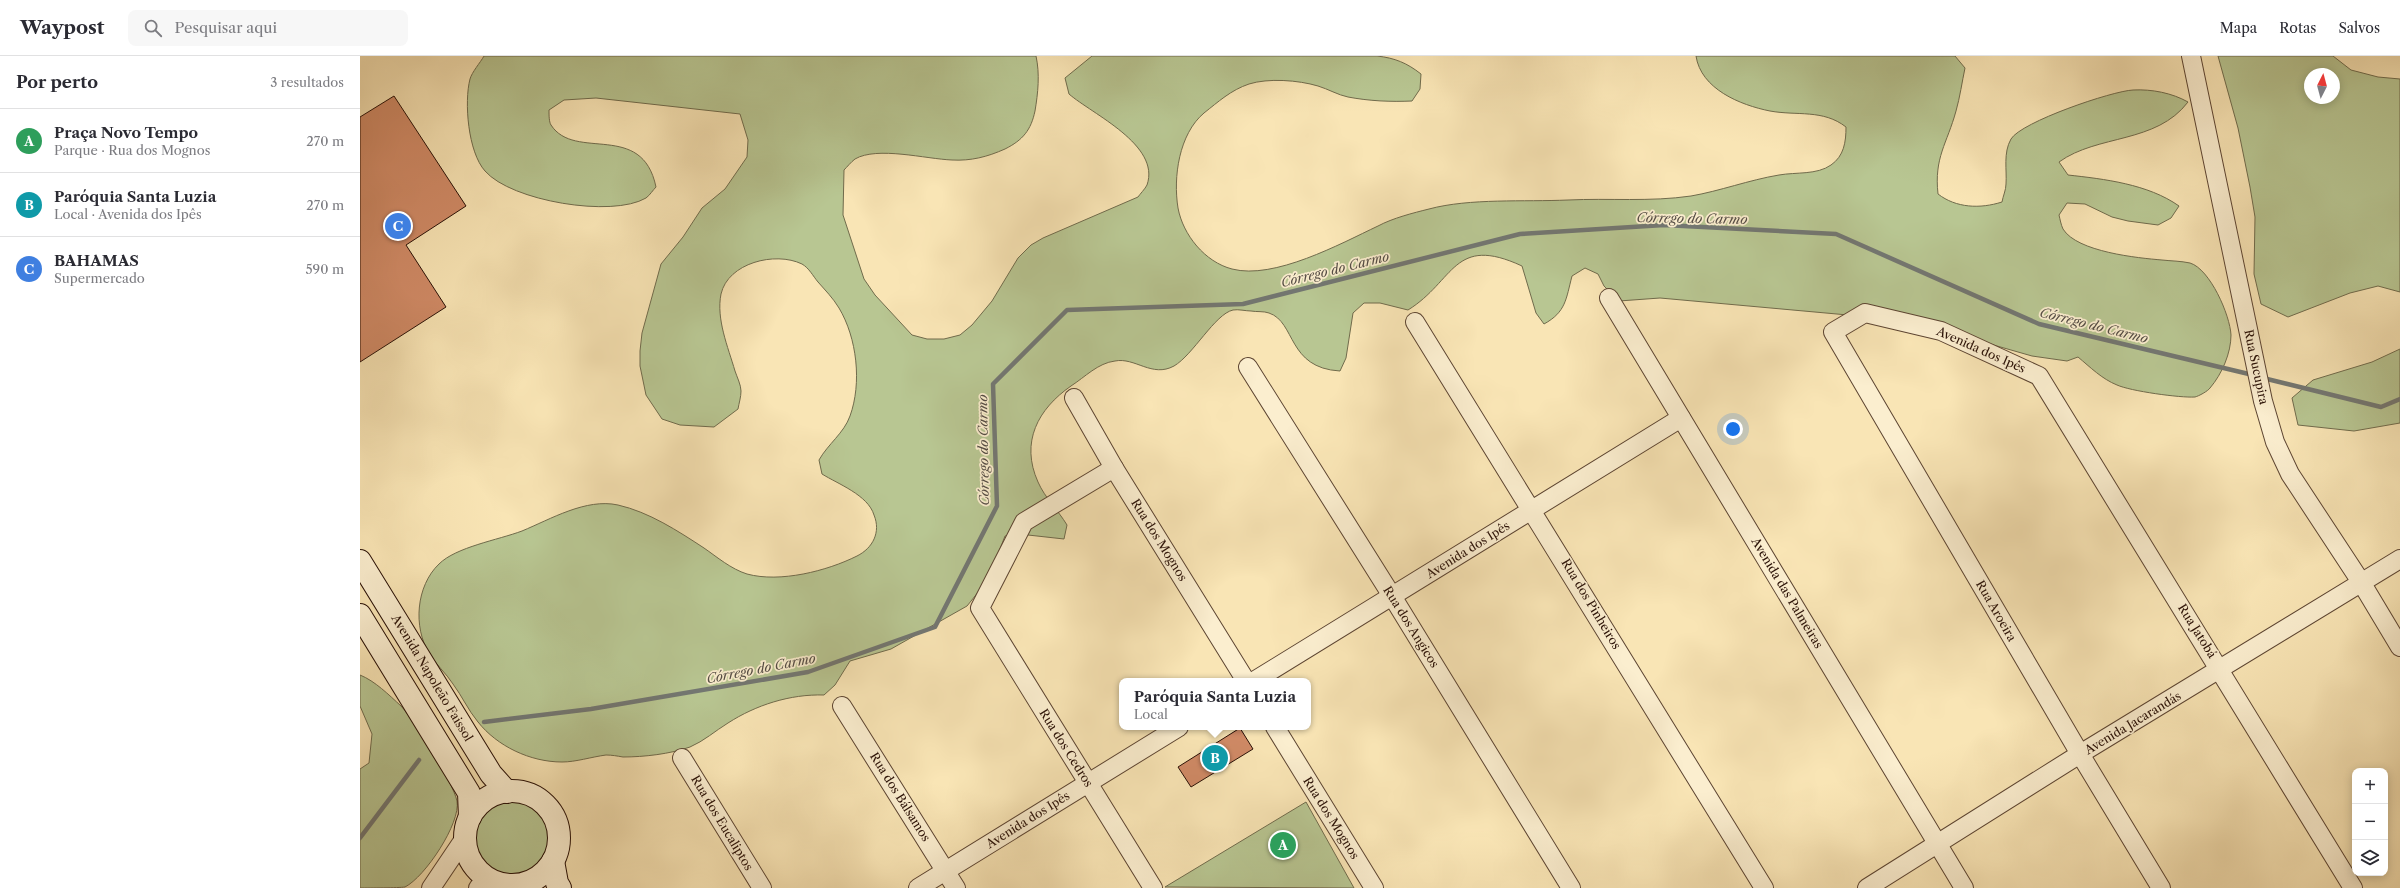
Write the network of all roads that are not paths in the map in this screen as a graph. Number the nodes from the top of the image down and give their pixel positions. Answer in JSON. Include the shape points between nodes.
{"nodes":[{"id":1,"x":2190,"y":56,"type":"edge"},
{"id":2,"x":1609,"y":298,"type":"dead end"},
{"id":3,"x":1415,"y":322,"type":"dead end"},
{"id":4,"x":1834,"y":332,"type":"joint"},
{"id":5,"x":1248,"y":367,"type":"dead end"},
{"id":6,"x":2038,"y":376,"type":"joint"},
{"id":7,"x":1074,"y":398,"type":"dead end"},
{"id":8,"x":1681,"y":418,"type":"junction"},
{"id":9,"x":1114,"y":468,"type":"junction"},
{"id":10,"x":1533,"y":510,"type":"junction"},
{"id":11,"x":2400,"y":560,"type":"edge"},
{"id":12,"x":360,"y":561,"type":"edge"},
{"id":13,"x":2361,"y":582,"type":"junction"},
{"id":14,"x":1392,"y":596,"type":"junction"},
{"id":15,"x":360,"y":614,"type":"edge"},
{"id":16,"x":2400,"y":647,"type":"edge"},
{"id":17,"x":2221,"y":670,"type":"junction"},
{"id":18,"x":1244,"y":678,"type":"edge"},
{"id":19,"x":1259,"y":678,"type":"edge"},
{"id":20,"x":842,"y":706,"type":"dead end"},
{"id":21,"x":1174,"y":730,"type":"edge"},
{"id":22,"x":1277,"y":730,"type":"edge"},
{"id":23,"x":2080,"y":754,"type":"junction"},
{"id":24,"x":682,"y":758,"type":"dead end"},
{"id":25,"x":1088,"y":783,"type":"junction"},
{"id":26,"x":507,"y":792,"type":"junction"},
{"id":27,"x":470,"y":817,"type":"junction"},
{"id":28,"x":464,"y":839,"type":"junction"},
{"id":29,"x":1938,"y":843,"type":"junction"},
{"id":30,"x":553,"y":861,"type":"junction"},
{"id":31,"x":946,"y":871,"type":"junction"},
{"id":32,"x":482,"y":883,"type":"edge"},
{"id":33,"x":520,"y":886,"type":"edge"},
{"id":34,"x":431,"y":888,"type":"edge"},
{"id":35,"x":560,"y":888,"type":"edge"},
{"id":36,"x":762,"y":888,"type":"edge"},
{"id":37,"x":918,"y":888,"type":"edge"},
{"id":38,"x":956,"y":888,"type":"edge"},
{"id":39,"x":1152,"y":888,"type":"edge"},
{"id":40,"x":1374,"y":888,"type":"edge"},
{"id":41,"x":1571,"y":888,"type":"edge"},
{"id":42,"x":1764,"y":888,"type":"edge"},
{"id":43,"x":1867,"y":888,"type":"edge"},
{"id":44,"x":1964,"y":888,"type":"edge"},
{"id":45,"x":2161,"y":888,"type":"edge"},
{"id":46,"x":2353,"y":888,"type":"edge"}],
"edges":[{"from":1,"to":13,"type":"street","name":"Rua Sucupira","via":[[2263,401],[2276,442],[2290,474]]},
{"from":2,"to":8,"type":"street","name":"Avenida das Palmeiras"},
{"from":3,"to":10,"type":"street","name":"Rua dos Pinheiros"},
{"from":4,"to":6,"type":"street","name":"Avenida dos Ipês","via":[[1864,313],[1941,331]]},
{"from":4,"to":23,"type":"street","name":"Rua Aroeira"},
{"from":5,"to":14,"type":"street","name":"Rua dos Angicos"},
{"from":6,"to":17,"type":"street","name":"Rua Jatobá"},
{"from":7,"to":9,"type":"street","name":"Rua dos Mognos"},
{"from":8,"to":10,"type":"street","name":"Avenida dos Ipês"},
{"from":8,"to":29,"type":"street","name":"Avenida das Palmeiras"},
{"from":9,"to":18,"type":"street","name":"Rua dos Mognos"},
{"from":9,"to":25,"type":"street","name":"Rua dos Cedros","via":[[1024,522],[980,608]]},
{"from":10,"to":14,"type":"street","name":"Avenida dos Ipês"},
{"from":10,"to":42,"type":"street","name":"Rua dos Pinheiros"},
{"from":11,"to":13,"type":"street","name":"Avenida Jacarandás"},
{"from":12,"to":26,"type":"main road","name":"Avenida Napoleão Faissol","via":[[491,774]]},
{"from":13,"to":16,"type":"street","name":"Rua Sucupira"},
{"from":13,"to":17,"type":"street","name":"Avenida Jacarandás"},
{"from":14,"to":19,"type":"street","name":"Avenida dos Ipês"},
{"from":14,"to":41,"type":"street","name":"Rua dos Angicos"},
{"from":15,"to":27,"type":"main road","via":[[469,793]]},
{"from":17,"to":23,"type":"street","name":"Avenida Jacarandás"},
{"from":17,"to":46,"type":"street","name":"Rua Jatobá"},
{"from":20,"to":31,"type":"street","name":"Rua dos Bálsamos"},
{"from":21,"to":25,"type":"street","name":"Avenida dos Ipês"},
{"from":22,"to":40,"type":"street","name":"Rua dos Mognos"},
{"from":23,"to":29,"type":"street","name":"Avenida Jacarandás"},
{"from":23,"to":45,"type":"street","name":"Rua Aroeira"},
{"from":24,"to":36,"type":"street","name":"Rua dos Eucaliptos"},
{"from":25,"to":31,"type":"street","name":"Avenida dos Ipês"},
{"from":25,"to":39,"type":"street","name":"Rua dos Cedros"},
{"from":26,"to":27,"type":"main road","via":[[499,792],[485,799]]},
{"from":26,"to":30,"type":"main road","via":[[515,791],[530,795],[544,803],[554,816],[559,831],[559,846]]},
{"from":27,"to":28,"type":"main road","via":[[466,823]]},
{"from":28,"to":32,"type":"main road","via":[[467,854]]},
{"from":28,"to":34,"type":"street"},
{"from":29,"to":43,"type":"street","name":"Avenida Jacarandás"},
{"from":29,"to":44,"type":"street","name":"Avenida das Palmeiras"},
{"from":30,"to":33,"type":"main road","via":[[544,873]]},
{"from":30,"to":35,"type":"main road"},
{"from":31,"to":37,"type":"street","name":"Avenida dos Ipês"},
{"from":31,"to":38,"type":"street","name":"Rua dos Bálsamos"},
{"from":32,"to":33,"type":"main road"}]}
